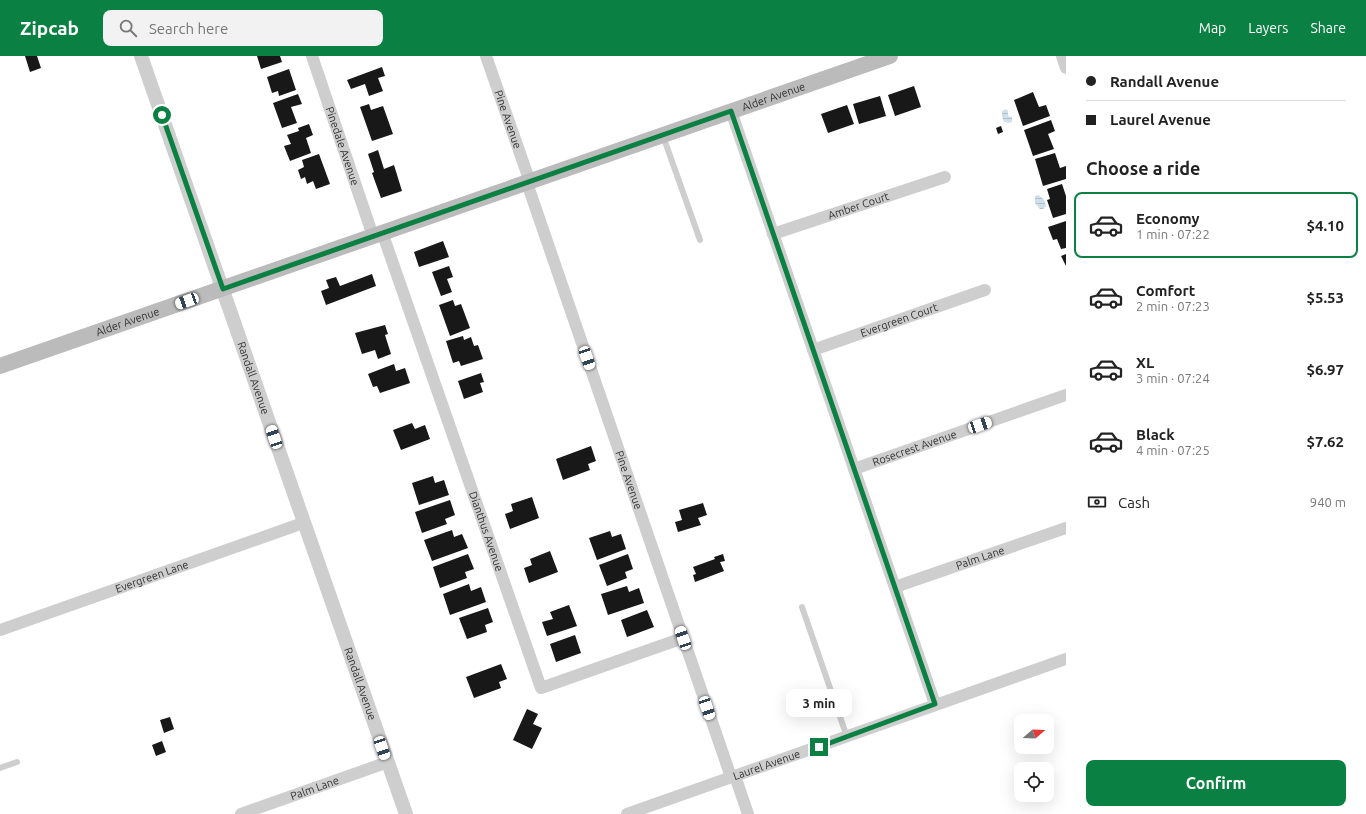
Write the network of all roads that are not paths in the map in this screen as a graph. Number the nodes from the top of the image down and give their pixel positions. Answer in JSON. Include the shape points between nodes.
{"nodes":[{"id":1,"x":141,"y":56,"type":"edge"},
{"id":2,"x":312,"y":56,"type":"edge"},
{"id":3,"x":486,"y":56,"type":"edge"},
{"id":4,"x":890,"y":56,"type":"edge"},
{"id":5,"x":1062,"y":56,"type":"edge"},
{"id":6,"x":1066,"y":68,"type":"edge"},
{"id":7,"x":731,"y":111,"type":"junction"},
{"id":8,"x":663,"y":135,"type":"junction"},
{"id":9,"x":945,"y":177,"type":"dead end"},
{"id":10,"x":528,"y":182,"type":"junction"},
{"id":11,"x":378,"y":234,"type":"junction"},
{"id":12,"x":773,"y":234,"type":"junction"},
{"id":13,"x":700,"y":240,"type":"dead end"},
{"id":14,"x":223,"y":289,"type":"junction"},
{"id":15,"x":985,"y":290,"type":"dead end"},
{"id":16,"x":813,"y":350,"type":"junction"},
{"id":17,"x":0,"y":366,"type":"edge"},
{"id":18,"x":1066,"y":395,"type":"edge"},
{"id":19,"x":854,"y":469,"type":"junction"},
{"id":20,"x":304,"y":523,"type":"junction"},
{"id":21,"x":1066,"y":528,"type":"edge"},
{"id":22,"x":895,"y":588,"type":"junction"},
{"id":23,"x":802,"y":607,"type":"dead end"},
{"id":24,"x":0,"y":630,"type":"edge"},
{"id":25,"x":683,"y":638,"type":"junction"},
{"id":26,"x":1066,"y":659,"type":"edge"},
{"id":27,"x":935,"y":704,"type":"junction"},
{"id":28,"x":847,"y":737,"type":"junction"},
{"id":29,"x":17,"y":762,"type":"dead end"},
{"id":30,"x":388,"y":762,"type":"junction"},
{"id":31,"x":0,"y":768,"type":"edge"},
{"id":32,"x":733,"y":777,"type":"junction"},
{"id":33,"x":241,"y":814,"type":"edge"},
{"id":34,"x":406,"y":814,"type":"edge"},
{"id":35,"x":626,"y":814,"type":"edge"},
{"id":36,"x":748,"y":814,"type":"edge"}],
"edges":[{"from":1,"to":14,"type":"street","name":"Randall Avenue"},
{"from":2,"to":11,"type":"street","name":"Pinedale Avenue"},
{"from":3,"to":10,"type":"street","name":"Pine Avenue"},
{"from":4,"to":7,"type":"main road","name":"Alder Avenue"},
{"from":5,"to":6,"type":"street"},
{"from":7,"to":8,"type":"main road","name":"Alder Avenue"},
{"from":7,"to":12,"type":"street"},
{"from":8,"to":10,"type":"main road","name":"Alder Avenue"},
{"from":8,"to":13,"type":"lane"},
{"from":9,"to":12,"type":"street","name":"Amber Court"},
{"from":10,"to":11,"type":"main road","name":"Alder Avenue"},
{"from":10,"to":25,"type":"street","name":"Pine Avenue"},
{"from":11,"to":14,"type":"main road","name":"Alder Avenue"},
{"from":11,"to":25,"type":"street","name":"Dianthus Avenue","via":[[541,688]]},
{"from":12,"to":16,"type":"street"},
{"from":14,"to":17,"type":"main road","name":"Alder Avenue"},
{"from":14,"to":20,"type":"street","name":"Randall Avenue"},
{"from":15,"to":16,"type":"street","name":"Evergreen Court"},
{"from":16,"to":19,"type":"street"},
{"from":18,"to":19,"type":"street","name":"Rosecrest Avenue"},
{"from":19,"to":22,"type":"street"},
{"from":20,"to":24,"type":"street","name":"Evergreen Lane"},
{"from":20,"to":30,"type":"street","name":"Randall Avenue"},
{"from":21,"to":22,"type":"street","name":"Palm Lane"},
{"from":22,"to":27,"type":"street"},
{"from":23,"to":28,"type":"lane"},
{"from":25,"to":32,"type":"street","name":"Pine Avenue"},
{"from":26,"to":27,"type":"street","name":"Laurel Avenue"},
{"from":27,"to":28,"type":"street","name":"Laurel Avenue"},
{"from":28,"to":32,"type":"street","name":"Laurel Avenue"},
{"from":29,"to":31,"type":"lane"},
{"from":30,"to":33,"type":"street","name":"Palm Lane"},
{"from":30,"to":34,"type":"street","name":"Randall Avenue"},
{"from":32,"to":35,"type":"street","name":"Laurel Avenue"},
{"from":32,"to":36,"type":"street","name":"Pine Avenue"}]}
